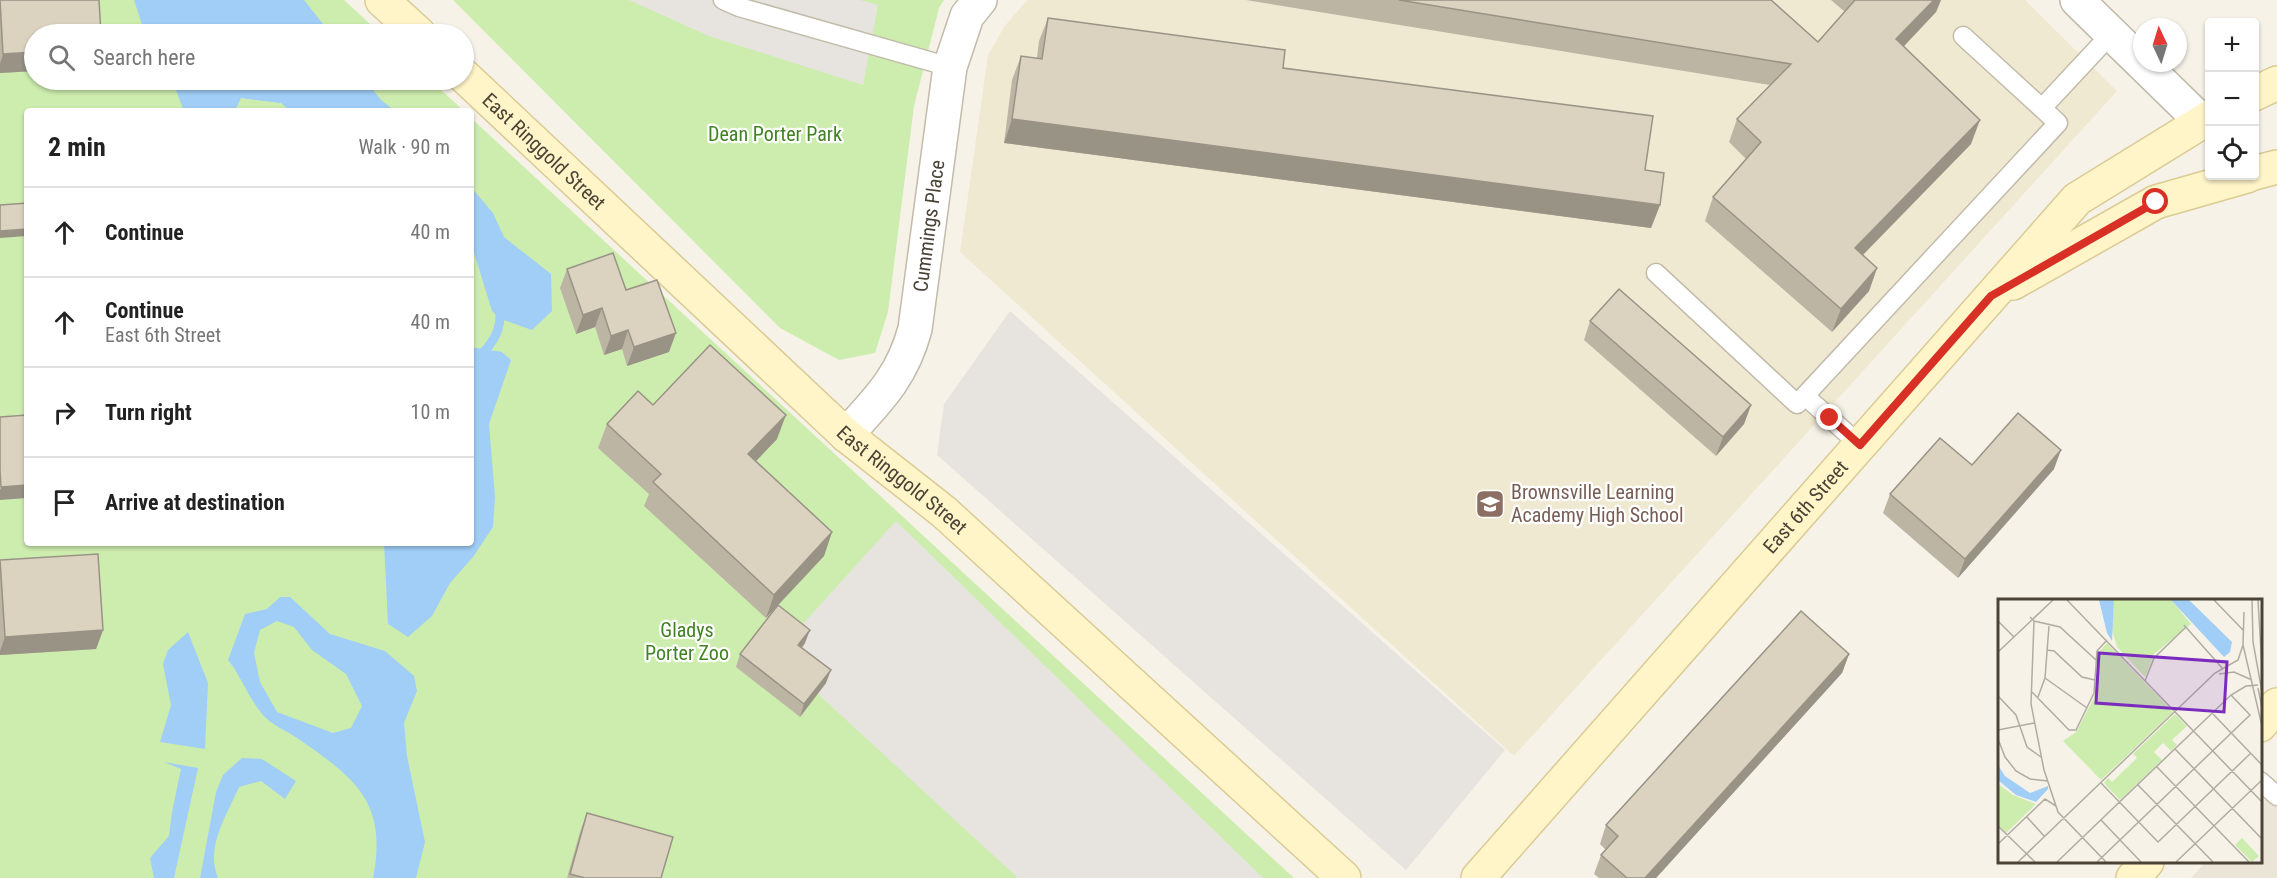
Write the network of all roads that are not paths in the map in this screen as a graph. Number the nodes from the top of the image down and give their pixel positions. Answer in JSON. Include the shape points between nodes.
{"nodes":[{"id":1,"x":382,"y":0,"type":"edge"},
{"id":2,"x":723,"y":0,"type":"edge"},
{"id":3,"x":980,"y":0,"type":"edge"},
{"id":4,"x":2077,"y":0,"type":"edge"},
{"id":5,"x":408,"y":24,"type":"edge"},
{"id":6,"x":2111,"y":34,"type":"junction"},
{"id":7,"x":1964,"y":36,"type":"dead end"},
{"id":8,"x":950,"y":67,"type":"junction"},
{"id":9,"x":2277,"y":83,"type":"edge"},
{"id":10,"x":474,"y":85,"type":"edge"},
{"id":11,"x":2259,"y":92,"type":"edge"},
{"id":12,"x":2042,"y":108,"type":"junction"},
{"id":13,"x":2205,"y":119,"type":"edge"},
{"id":14,"x":2277,"y":167,"type":"edge"},
{"id":15,"x":2259,"y":172,"type":"edge"},
{"id":16,"x":2233,"y":180,"type":"edge"},
{"id":17,"x":1656,"y":273,"type":"dead end"},
{"id":18,"x":1991,"y":296,"type":"junction"},
{"id":19,"x":1805,"y":396,"type":"junction"},
{"id":20,"x":846,"y":435,"type":"junction"},
{"id":21,"x":1860,"y":445,"type":"junction"},
{"id":22,"x":2277,"y":705,"type":"edge"},
{"id":23,"x":2262,"y":723,"type":"edge"},
{"id":24,"x":2262,"y":783,"type":"edge"},
{"id":25,"x":2277,"y":796,"type":"edge"},
{"id":26,"x":2145,"y":863,"type":"edge"},
{"id":27,"x":1344,"y":878,"type":"edge"},
{"id":28,"x":1478,"y":878,"type":"edge"},
{"id":29,"x":2133,"y":878,"type":"edge"}],
"edges":[{"from":1,"to":5,"type":"main road"},
{"from":2,"to":8,"type":"lane"},
{"from":3,"to":8,"type":"street","name":"Cummings Place","via":[[967,16]]},
{"from":4,"to":6,"type":"street"},
{"from":6,"to":12,"type":"lane"},
{"from":6,"to":13,"type":"street"},
{"from":7,"to":12,"type":"lane"},
{"from":8,"to":20,"type":"street","name":"Cummings Place","via":[[908,356],[893,382]]},
{"from":9,"to":11,"type":"main road"},
{"from":10,"to":20,"type":"main road","name":"East Ringgold Street"},
{"from":12,"to":19,"type":"lane","via":[[2058,123]]},
{"from":13,"to":18,"type":"main road","name":"East 6th Street","via":[[2077,199]]},
{"from":14,"to":15,"type":"main road"},
{"from":16,"to":18,"type":"main road","via":[[2156,202]]},
{"from":17,"to":19,"type":"lane","via":[[1797,404]]},
{"from":18,"to":21,"type":"main road","name":"East 6th Street"},
{"from":19,"to":21,"type":"lane"},
{"from":20,"to":27,"type":"main road","name":"East Ringgold Street","via":[[944,512]]},
{"from":21,"to":28,"type":"main road","name":"East 6th Street"},
{"from":22,"to":23,"type":"main road"},
{"from":24,"to":25,"type":"lane"},
{"from":26,"to":29,"type":"main road"}]}
